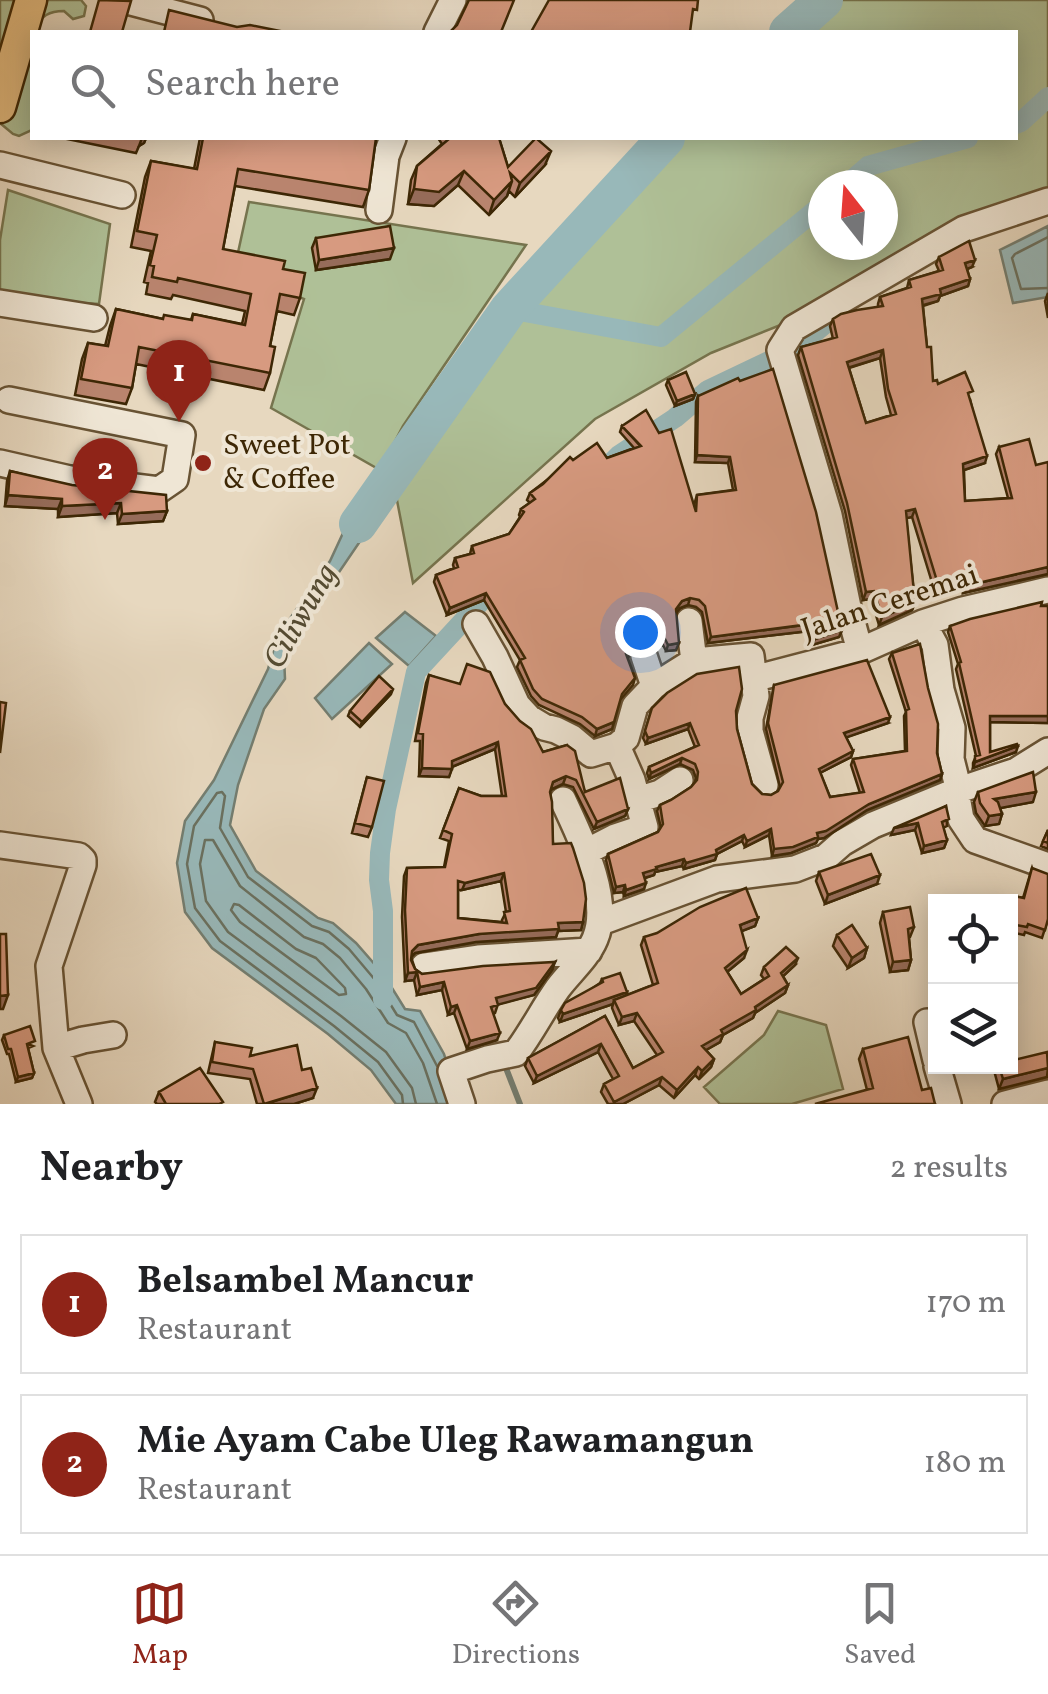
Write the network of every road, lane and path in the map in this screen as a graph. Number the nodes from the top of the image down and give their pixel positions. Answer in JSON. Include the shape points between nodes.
{"nodes":[{"id":1,"x":31,"y":0,"type":"edge"},
{"id":2,"x":123,"y":0,"type":"edge"},
{"id":3,"x":454,"y":0,"type":"edge"},
{"id":4,"x":216,"y":24,"type":"edge"},
{"id":5,"x":438,"y":30,"type":"edge"},
{"id":6,"x":0,"y":107,"type":"edge"},
{"id":7,"x":391,"y":140,"type":"edge"},
{"id":8,"x":0,"y":165,"type":"edge"},
{"id":9,"x":122,"y":196,"type":"dead end"},
{"id":10,"x":1048,"y":202,"type":"edge"},
{"id":11,"x":380,"y":210,"type":"dead end"},
{"id":12,"x":0,"y":302,"type":"edge"},
{"id":13,"x":94,"y":318,"type":"dead end"},
{"id":14,"x":9,"y":400,"type":"dead end"},
{"id":15,"x":0,"y":463,"type":"edge"},
{"id":16,"x":1048,"y":590,"type":"edge"},
{"id":17,"x":689,"y":622,"type":"dead end"},
{"id":18,"x":923,"y":623,"type":"junction"},
{"id":19,"x":476,"y":624,"type":"dead end"},
{"id":20,"x":860,"y":651,"type":"junction"},
{"id":21,"x":644,"y":656,"type":"dead end"},
{"id":22,"x":694,"y":661,"type":"junction"},
{"id":23,"x":753,"y":679,"type":"junction"},
{"id":24,"x":654,"y":686,"type":"junction"},
{"id":25,"x":618,"y":746,"type":"junction"},
{"id":26,"x":1048,"y":751,"type":"edge"},
{"id":27,"x":680,"y":780,"type":"dead end"},
{"id":28,"x":765,"y":785,"type":"dead end"},
{"id":29,"x":956,"y":791,"type":"junction"},
{"id":30,"x":563,"y":800,"type":"dead end"},
{"id":31,"x":638,"y":800,"type":"junction"},
{"id":32,"x":0,"y":845,"type":"edge"},
{"id":33,"x":586,"y":852,"type":"junction"},
{"id":34,"x":1048,"y":866,"type":"edge"},
{"id":35,"x":601,"y":922,"type":"junction"},
{"id":36,"x":589,"y":951,"type":"junction"},
{"id":37,"x":424,"y":966,"type":"dead end"},
{"id":38,"x":927,"y":1022,"type":"dead end"},
{"id":39,"x":928,"y":1027,"type":"edge"},
{"id":40,"x":114,"y":1036,"type":"dead end"},
{"id":41,"x":56,"y":1048,"type":"junction"},
{"id":42,"x":939,"y":1074,"type":"edge"},
{"id":43,"x":1048,"y":1093,"type":"edge"},
{"id":44,"x":80,"y":1104,"type":"edge"},
{"id":45,"x":462,"y":1104,"type":"edge"},
{"id":46,"x":948,"y":1104,"type":"edge"},
{"id":47,"x":1005,"y":1104,"type":"edge"}],
"edges":[{"from":1,"to":6,"type":"main road"},
{"from":2,"to":4,"type":"street"},
{"from":3,"to":5,"type":"street"},
{"from":7,"to":11,"type":"street"},
{"from":8,"to":9,"type":"street"},
{"from":10,"to":20,"type":"street","via":[[964,229],[794,328],[783,362]]},
{"from":12,"to":13,"type":"street"},
{"from":14,"to":15,"type":"street","via":[[182,434],[175,478],[159,490]]},
{"from":16,"to":18,"type":"street","name":"Jalan Ceremai"},
{"from":17,"to":22,"type":"street"},
{"from":18,"to":20,"type":"street","name":"Jalan Ceremai"},
{"from":18,"to":29,"type":"street","via":[[935,644],[952,728]]},
{"from":19,"to":25,"type":"street","via":[[529,718],[572,738],[587,753]]},
{"from":20,"to":23,"type":"street","name":"Jalan Ceremai"},
{"from":21,"to":24,"type":"street"},
{"from":22,"to":23,"type":"street","via":[[751,656]]},
{"from":22,"to":24,"type":"street"},
{"from":23,"to":28,"type":"street","via":[[750,731]]},
{"from":24,"to":25,"type":"street","via":[[635,706]]},
{"from":25,"to":31,"type":"street"},
{"from":26,"to":29,"type":"street","via":[[1016,771]]},
{"from":27,"to":31,"type":"street"},
{"from":29,"to":34,"type":"street","via":[[961,820],[975,840]]},
{"from":29,"to":35,"type":"street","via":[[872,825],[826,858],[716,879]]},
{"from":30,"to":33,"type":"street"},
{"from":31,"to":33,"type":"street","via":[[645,827]]},
{"from":32,"to":41,"type":"street","via":[[83,860],[49,966]]},
{"from":33,"to":35,"type":"street"},
{"from":35,"to":36,"type":"street"},
{"from":36,"to":37,"type":"street"},
{"from":36,"to":45,"type":"street","via":[[516,1053],[452,1071]]},
{"from":38,"to":39,"type":"street"},
{"from":40,"to":41,"type":"street"},
{"from":41,"to":44,"type":"street"},
{"from":42,"to":46,"type":"street"},
{"from":43,"to":47,"type":"street"}]}
